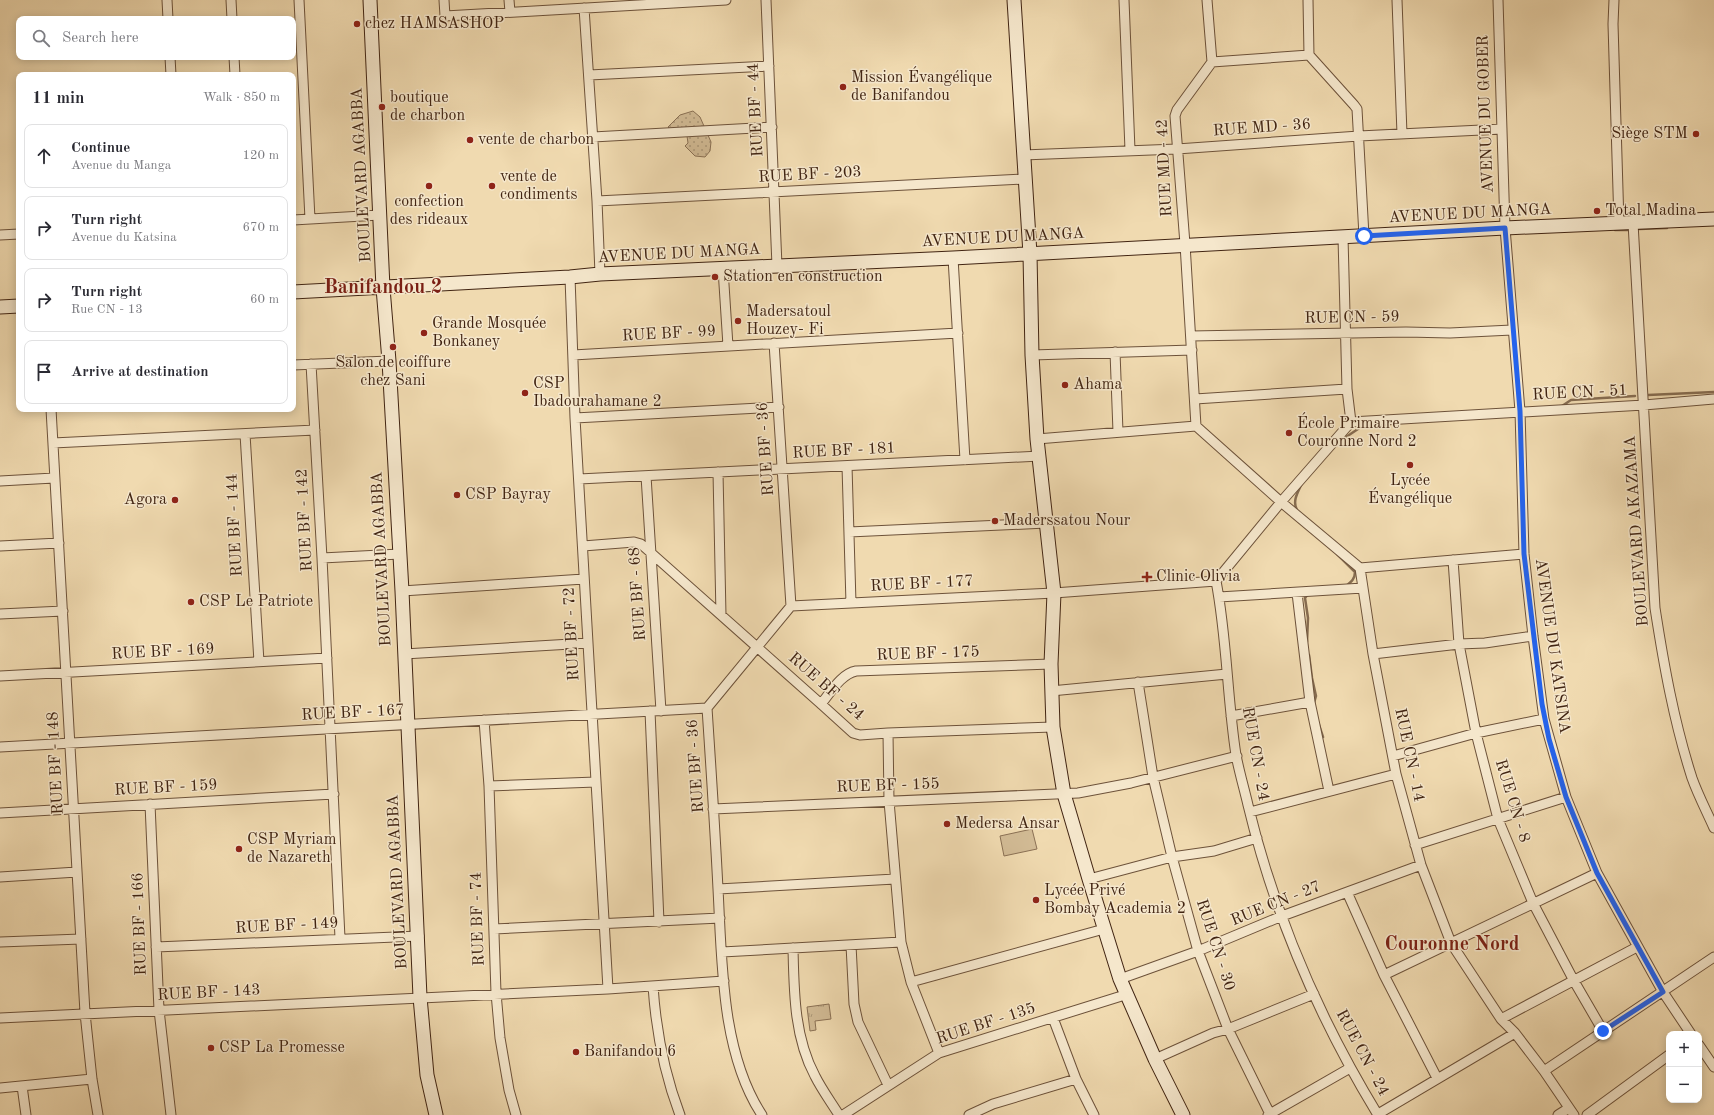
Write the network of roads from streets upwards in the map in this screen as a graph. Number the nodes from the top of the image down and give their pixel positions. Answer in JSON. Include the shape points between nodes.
{"nodes":[{"id":1,"x":167,"y":0,"type":"edge"},
{"id":2,"x":232,"y":0,"type":"edge"},
{"id":3,"x":299,"y":0,"type":"edge"},
{"id":4,"x":370,"y":0,"type":"edge"},
{"id":5,"x":444,"y":0,"type":"edge"},
{"id":6,"x":509,"y":0,"type":"edge"},
{"id":7,"x":726,"y":0,"type":"edge"},
{"id":8,"x":766,"y":0,"type":"edge"},
{"id":9,"x":1014,"y":0,"type":"edge"},
{"id":10,"x":1124,"y":0,"type":"edge"},
{"id":11,"x":1207,"y":0,"type":"edge"},
{"id":12,"x":1308,"y":0,"type":"edge"},
{"id":13,"x":1397,"y":0,"type":"edge"},
{"id":14,"x":1498,"y":0,"type":"edge"},
{"id":15,"x":1614,"y":0,"type":"edge"},
{"id":16,"x":691,"y":1,"type":"edge"},
{"id":17,"x":636,"y":2,"type":"edge"},
{"id":18,"x":584,"y":8,"type":"junction"},
{"id":19,"x":510,"y":12,"type":"junction"},
{"id":20,"x":168,"y":16,"type":"edge"},
{"id":21,"x":232,"y":16,"type":"edge"},
{"id":22,"x":1309,"y":55,"type":"junction"},
{"id":23,"x":170,"y":60,"type":"edge"},
{"id":24,"x":234,"y":60,"type":"edge"},
{"id":25,"x":1212,"y":62,"type":"junction"},
{"id":26,"x":769,"y":66,"type":"junction"},
{"id":27,"x":171,"y":72,"type":"edge"},
{"id":28,"x":235,"y":72,"type":"edge"},
{"id":29,"x":589,"y":75,"type":"junction"},
{"id":30,"x":772,"y":127,"type":"junction"},
{"id":31,"x":1502,"y":129,"type":"junction"},
{"id":32,"x":1402,"y":134,"type":"junction"},
{"id":33,"x":1359,"y":136,"type":"junction"},
{"id":34,"x":593,"y":137,"type":"junction"},
{"id":35,"x":1178,"y":149,"type":"junction"},
{"id":36,"x":1130,"y":150,"type":"junction"},
{"id":37,"x":1023,"y":155,"type":"junction"},
{"id":38,"x":1025,"y":179,"type":"junction"},
{"id":39,"x":775,"y":192,"type":"junction"},
{"id":40,"x":597,"y":201,"type":"junction"},
{"id":41,"x":380,"y":215,"type":"junction"},
{"id":42,"x":310,"y":219,"type":"junction"},
{"id":43,"x":1714,"y":219,"type":"edge"},
{"id":44,"x":296,"y":220,"type":"edge"},
{"id":45,"x":1633,"y":223,"type":"junction"},
{"id":46,"x":1619,"y":224,"type":"junction"},
{"id":47,"x":1505,"y":228,"type":"junction"},
{"id":48,"x":0,"y":234,"type":"edge"},
{"id":49,"x":16,"y":234,"type":"edge"},
{"id":50,"x":1364,"y":236,"type":"junction"},
{"id":51,"x":1343,"y":237,"type":"junction"},
{"id":52,"x":1185,"y":244,"type":"junction"},
{"id":53,"x":1030,"y":254,"type":"junction"},
{"id":54,"x":953,"y":258,"type":"junction"},
{"id":55,"x":777,"y":266,"type":"junction"},
{"id":56,"x":723,"y":269,"type":"junction"},
{"id":57,"x":600,"y":274,"type":"junction"},
{"id":58,"x":570,"y":277,"type":"junction"},
{"id":59,"x":383,"y":288,"type":"junction"},
{"id":60,"x":296,"y":292,"type":"edge"},
{"id":61,"x":16,"y":306,"type":"edge"},
{"id":62,"x":0,"y":307,"type":"edge"},
{"id":63,"x":1512,"y":330,"type":"junction"},
{"id":64,"x":958,"y":333,"type":"junction"},
{"id":65,"x":1346,"y":333,"type":"junction"},
{"id":66,"x":1191,"y":336,"type":"junction"},
{"id":67,"x":774,"y":344,"type":"junction"},
{"id":68,"x":728,"y":346,"type":"junction"},
{"id":69,"x":1192,"y":350,"type":"junction"},
{"id":70,"x":1115,"y":352,"type":"junction"},
{"id":71,"x":573,"y":355,"type":"junction"},
{"id":72,"x":1032,"y":355,"type":"junction"},
{"id":73,"x":389,"y":360,"type":"junction"},
{"id":74,"x":311,"y":364,"type":"junction"},
{"id":75,"x":296,"y":365,"type":"edge"},
{"id":76,"x":1347,"y":389,"type":"junction"},
{"id":77,"x":1196,"y":399,"type":"junction"},
{"id":78,"x":1714,"y":399,"type":"edge"},
{"id":79,"x":1644,"y":405,"type":"junction"},
{"id":80,"x":779,"y":407,"type":"junction"},
{"id":81,"x":1520,"y":411,"type":"junction"},
{"id":82,"x":51,"y":412,"type":"edge"},
{"id":83,"x":575,"y":418,"type":"junction"},
{"id":84,"x":1351,"y":422,"type":"junction"},
{"id":85,"x":1196,"y":426,"type":"junction"},
{"id":86,"x":315,"y":430,"type":"junction"},
{"id":87,"x":1118,"y":432,"type":"junction"},
{"id":88,"x":245,"y":434,"type":"junction"},
{"id":89,"x":1037,"y":439,"type":"junction"},
{"id":90,"x":53,"y":443,"type":"junction"},
{"id":91,"x":1040,"y":456,"type":"junction"},
{"id":92,"x":965,"y":460,"type":"junction"},
{"id":93,"x":847,"y":466,"type":"junction"},
{"id":94,"x":783,"y":470,"type":"junction"},
{"id":95,"x":718,"y":472,"type":"junction"},
{"id":96,"x":646,"y":476,"type":"junction"},
{"id":97,"x":54,"y":478,"type":"junction"},
{"id":98,"x":579,"y":480,"type":"junction"},
{"id":99,"x":0,"y":481,"type":"edge"},
{"id":100,"x":1281,"y":502,"type":"junction"},
{"id":101,"x":1046,"y":523,"type":"junction"},
{"id":102,"x":849,"y":532,"type":"junction"},
{"id":103,"x":59,"y":544,"type":"junction"},
{"id":104,"x":0,"y":546,"type":"edge"},
{"id":105,"x":583,"y":546,"type":"junction"},
{"id":106,"x":650,"y":550,"type":"junction"},
{"id":107,"x":400,"y":554,"type":"junction"},
{"id":108,"x":1524,"y":554,"type":"junction"},
{"id":109,"x":322,"y":558,"type":"junction"},
{"id":110,"x":1453,"y":560,"type":"junction"},
{"id":111,"x":1360,"y":568,"type":"junction"},
{"id":112,"x":584,"y":579,"type":"junction"},
{"id":113,"x":1216,"y":581,"type":"junction"},
{"id":114,"x":1363,"y":588,"type":"junction"},
{"id":115,"x":402,"y":591,"type":"junction"},
{"id":116,"x":1054,"y":593,"type":"junction"},
{"id":117,"x":1297,"y":593,"type":"junction"},
{"id":118,"x":1219,"y":597,"type":"junction"},
{"id":119,"x":851,"y":603,"type":"junction"},
{"id":120,"x":791,"y":606,"type":"junction"},
{"id":121,"x":63,"y":611,"type":"junction"},
{"id":122,"x":0,"y":614,"type":"edge"},
{"id":123,"x":721,"y":615,"type":"junction"},
{"id":124,"x":1533,"y":636,"type":"junction"},
{"id":125,"x":588,"y":643,"type":"junction"},
{"id":126,"x":1459,"y":644,"type":"junction"},
{"id":127,"x":757,"y":647,"type":"junction"},
{"id":128,"x":404,"y":654,"type":"junction"},
{"id":129,"x":1374,"y":654,"type":"junction"},
{"id":130,"x":327,"y":658,"type":"junction"},
{"id":131,"x":259,"y":662,"type":"junction"},
{"id":132,"x":1051,"y":664,"type":"junction"},
{"id":133,"x":66,"y":672,"type":"junction"},
{"id":134,"x":1227,"y":674,"type":"junction"},
{"id":135,"x":0,"y":676,"type":"edge"},
{"id":136,"x":1138,"y":682,"type":"junction"},
{"id":137,"x":1051,"y":691,"type":"junction"},
{"id":138,"x":1310,"y":702,"type":"junction"},
{"id":139,"x":821,"y":704,"type":"junction"},
{"id":140,"x":707,"y":708,"type":"junction"},
{"id":141,"x":661,"y":710,"type":"junction"},
{"id":142,"x":650,"y":711,"type":"junction"},
{"id":143,"x":592,"y":714,"type":"junction"},
{"id":144,"x":1231,"y":716,"type":"junction"},
{"id":145,"x":1544,"y":719,"type":"junction"},
{"id":146,"x":484,"y":720,"type":"junction"},
{"id":147,"x":407,"y":725,"type":"junction"},
{"id":148,"x":1053,"y":727,"type":"junction"},
{"id":149,"x":330,"y":729,"type":"junction"},
{"id":150,"x":888,"y":733,"type":"junction"},
{"id":151,"x":1476,"y":733,"type":"junction"},
{"id":152,"x":70,"y":743,"type":"junction"},
{"id":153,"x":0,"y":747,"type":"edge"},
{"id":154,"x":1237,"y":756,"type":"junction"},
{"id":155,"x":1393,"y":756,"type":"junction"},
{"id":156,"x":1396,"y":774,"type":"junction"},
{"id":157,"x":1153,"y":777,"type":"junction"},
{"id":158,"x":596,"y":782,"type":"junction"},
{"id":159,"x":489,"y":786,"type":"junction"},
{"id":160,"x":1329,"y":791,"type":"junction"},
{"id":161,"x":334,"y":794,"type":"junction"},
{"id":162,"x":1064,"y":794,"type":"junction"},
{"id":163,"x":1566,"y":797,"type":"junction"},
{"id":164,"x":889,"y":801,"type":"junction"},
{"id":165,"x":150,"y":804,"type":"junction"},
{"id":166,"x":74,"y":809,"type":"junction"},
{"id":167,"x":713,"y":809,"type":"junction"},
{"id":168,"x":1250,"y":812,"type":"junction"},
{"id":169,"x":0,"y":813,"type":"edge"},
{"id":170,"x":1498,"y":819,"type":"junction"},
{"id":171,"x":1714,"y":828,"type":"edge"},
{"id":172,"x":1257,"y":838,"type":"junction"},
{"id":173,"x":1415,"y":845,"type":"junction"},
{"id":174,"x":1172,"y":857,"type":"junction"},
{"id":175,"x":1421,"y":865,"type":"junction"},
{"id":176,"x":77,"y":872,"type":"junction"},
{"id":177,"x":1597,"y":873,"type":"junction"},
{"id":178,"x":0,"y":877,"type":"edge"},
{"id":179,"x":895,"y":879,"type":"junction"},
{"id":180,"x":1089,"y":879,"type":"junction"},
{"id":181,"x":718,"y":889,"type":"junction"},
{"id":182,"x":1347,"y":892,"type":"junction"},
{"id":183,"x":1533,"y":903,"type":"junction"},
{"id":184,"x":1282,"y":916,"type":"junction"},
{"id":185,"x":720,"y":918,"type":"junction"},
{"id":186,"x":659,"y":922,"type":"junction"},
{"id":187,"x":604,"y":925,"type":"junction"},
{"id":188,"x":494,"y":929,"type":"junction"},
{"id":189,"x":1104,"y":929,"type":"junction"},
{"id":190,"x":419,"y":936,"type":"junction"},
{"id":191,"x":340,"y":938,"type":"junction"},
{"id":192,"x":81,"y":939,"type":"junction"},
{"id":193,"x":0,"y":942,"type":"edge"},
{"id":194,"x":901,"y":942,"type":"junction"},
{"id":195,"x":1451,"y":943,"type":"junction"},
{"id":196,"x":852,"y":945,"type":"junction"},
{"id":197,"x":156,"y":947,"type":"junction"},
{"id":198,"x":1638,"y":947,"type":"junction"},
{"id":199,"x":793,"y":948,"type":"junction"},
{"id":200,"x":722,"y":952,"type":"junction"},
{"id":201,"x":1198,"y":952,"type":"junction"},
{"id":202,"x":1714,"y":957,"type":"edge"},
{"id":203,"x":1384,"y":975,"type":"junction"},
{"id":204,"x":1120,"y":979,"type":"junction"},
{"id":205,"x":1574,"y":980,"type":"junction"},
{"id":206,"x":724,"y":981,"type":"junction"},
{"id":207,"x":911,"y":982,"type":"junction"},
{"id":208,"x":653,"y":986,"type":"junction"},
{"id":209,"x":608,"y":989,"type":"junction"},
{"id":210,"x":1663,"y":992,"type":"junction"},
{"id":211,"x":496,"y":993,"type":"junction"},
{"id":212,"x":1128,"y":994,"type":"junction"},
{"id":213,"x":1314,"y":994,"type":"junction"},
{"id":214,"x":420,"y":997,"type":"junction"},
{"id":215,"x":159,"y":1010,"type":"junction"},
{"id":216,"x":85,"y":1013,"type":"junction"},
{"id":217,"x":0,"y":1018,"type":"edge"},
{"id":218,"x":1053,"y":1018,"type":"junction"},
{"id":219,"x":1501,"y":1019,"type":"junction"},
{"id":220,"x":1228,"y":1029,"type":"junction"},
{"id":221,"x":1603,"y":1031,"type":"junction"},
{"id":222,"x":1689,"y":1031,"type":"edge"},
{"id":223,"x":1515,"y":1033,"type":"junction"},
{"id":224,"x":1702,"y":1049,"type":"edge"},
{"id":225,"x":939,"y":1053,"type":"junction"},
{"id":226,"x":1666,"y":1057,"type":"edge"},
{"id":227,"x":1155,"y":1059,"type":"junction"},
{"id":228,"x":1714,"y":1067,"type":"edge"},
{"id":229,"x":1350,"y":1068,"type":"junction"},
{"id":230,"x":1544,"y":1071,"type":"junction"},
{"id":231,"x":1437,"y":1078,"type":"junction"},
{"id":232,"x":92,"y":1079,"type":"junction"},
{"id":233,"x":1076,"y":1079,"type":"junction"},
{"id":234,"x":888,"y":1085,"type":"junction"},
{"id":235,"x":22,"y":1086,"type":"junction"},
{"id":236,"x":0,"y":1088,"type":"edge"},
{"id":237,"x":1571,"y":1111,"type":"edge"},
{"id":238,"x":26,"y":1115,"type":"edge"},
{"id":239,"x":98,"y":1115,"type":"edge"},
{"id":240,"x":170,"y":1115,"type":"edge"},
{"id":241,"x":436,"y":1115,"type":"edge"},
{"id":242,"x":516,"y":1115,"type":"edge"},
{"id":243,"x":680,"y":1115,"type":"edge"},
{"id":244,"x":762,"y":1115,"type":"edge"},
{"id":245,"x":839,"y":1115,"type":"edge"},
{"id":246,"x":843,"y":1115,"type":"edge"},
{"id":247,"x":969,"y":1115,"type":"edge"},
{"id":248,"x":1094,"y":1115,"type":"edge"},
{"id":249,"x":1183,"y":1115,"type":"edge"},
{"id":250,"x":1269,"y":1115,"type":"edge"},
{"id":251,"x":1378,"y":1115,"type":"edge"},
{"id":252,"x":1558,"y":1115,"type":"edge"},
{"id":253,"x":1587,"y":1115,"type":"edge"}],
"edges":[{"from":1,"to":20,"type":"street"},
{"from":2,"to":21,"type":"street"},
{"from":3,"to":42,"type":"street"},
{"from":4,"to":41,"type":"street","name":"BOULEVARD AGABBA"},
{"from":5,"to":19,"type":"street","via":[[445,16]]},
{"from":6,"to":19,"type":"street"},
{"from":7,"to":16,"type":"street"},
{"from":8,"to":26,"type":"street","name":"RUE BF - 44"},
{"from":9,"to":37,"type":"street"},
{"from":10,"to":36,"type":"street"},
{"from":11,"to":25,"type":"street"},
{"from":12,"to":22,"type":"street"},
{"from":13,"to":32,"type":"street"},
{"from":14,"to":31,"type":"street","name":"AVENUE DU GOBER"},
{"from":15,"to":46,"type":"street"},
{"from":16,"to":17,"type":"street"},
{"from":17,"to":18,"type":"street"},
{"from":18,"to":19,"type":"street"},
{"from":18,"to":29,"type":"street"},
{"from":22,"to":25,"type":"street"},
{"from":22,"to":33,"type":"street","via":[[1356,107]]},
{"from":23,"to":27,"type":"street"},
{"from":24,"to":28,"type":"street"},
{"from":25,"to":35,"type":"street","name":"RUE MD - 42","via":[[1176,113]]},
{"from":26,"to":29,"type":"street"},
{"from":26,"to":30,"type":"street","name":"RUE BF - 44"},
{"from":29,"to":34,"type":"street"},
{"from":30,"to":34,"type":"street"},
{"from":30,"to":39,"type":"street","name":"RUE BF - 44"},
{"from":31,"to":32,"type":"street","name":"RUE MD - 36"},
{"from":31,"to":47,"type":"street","name":"AVENUE DU GOBER"},
{"from":32,"to":33,"type":"street","name":"RUE MD - 36"},
{"from":33,"to":35,"type":"street","name":"RUE MD - 36"},
{"from":33,"to":50,"type":"street"},
{"from":34,"to":40,"type":"street"},
{"from":35,"to":36,"type":"street","name":"RUE MD - 36"},
{"from":35,"to":52,"type":"street","name":"RUE MD - 42"},
{"from":36,"to":37,"type":"street","name":"RUE MD - 36"},
{"from":37,"to":38,"type":"street"},
{"from":38,"to":39,"type":"street","name":"RUE BF - 203"},
{"from":38,"to":53,"type":"street"},
{"from":39,"to":40,"type":"street","name":"RUE BF - 203"},
{"from":39,"to":55,"type":"street","name":"RUE BF - 44"},
{"from":40,"to":57,"type":"street"},
{"from":41,"to":42,"type":"street"},
{"from":41,"to":59,"type":"street","name":"BOULEVARD AGABBA"},
{"from":42,"to":44,"type":"street"},
{"from":43,"to":45,"type":"street","name":"AVENUE DU MANGA"},
{"from":45,"to":46,"type":"street","name":"AVENUE DU MANGA"},
{"from":45,"to":79,"type":"street","name":"BOULEVARD AKAZAMA"},
{"from":46,"to":47,"type":"street","name":"AVENUE DU MANGA"},
{"from":47,"to":50,"type":"street","name":"AVENUE DU MANGA"},
{"from":47,"to":63,"type":"street","name":"AVENUE DU KATSINA"},
{"from":48,"to":49,"type":"street"},
{"from":50,"to":51,"type":"street","name":"AVENUE DU MANGA"},
{"from":51,"to":52,"type":"street","name":"AVENUE DU MANGA"},
{"from":51,"to":65,"type":"street"},
{"from":52,"to":53,"type":"street","name":"AVENUE DU MANGA"},
{"from":52,"to":66,"type":"street","name":"RUE MD - 42"},
{"from":53,"to":54,"type":"street","name":"AVENUE DU MANGA"},
{"from":53,"to":72,"type":"street"},
{"from":54,"to":55,"type":"street","name":"AVENUE DU MANGA"},
{"from":54,"to":64,"type":"street"},
{"from":55,"to":56,"type":"street","name":"AVENUE DU MANGA"},
{"from":56,"to":57,"type":"street","name":"AVENUE DU MANGA"},
{"from":56,"to":68,"type":"street"},
{"from":57,"to":58,"type":"street","name":"AVENUE DU MANGA"},
{"from":58,"to":59,"type":"street","name":"AVENUE DU MANGA"},
{"from":58,"to":71,"type":"street","name":"RUE BF - 72"},
{"from":59,"to":60,"type":"street","name":"AVENUE DU MANGA"},
{"from":59,"to":73,"type":"street","name":"BOULEVARD AGABBA"},
{"from":61,"to":62,"type":"street"},
{"from":63,"to":65,"type":"street","name":"RUE CN - 59"},
{"from":63,"to":81,"type":"street","name":"AVENUE DU KATSINA"},
{"from":64,"to":67,"type":"street","name":"RUE BF - 99"},
{"from":64,"to":92,"type":"street"},
{"from":65,"to":66,"type":"street","name":"RUE CN - 59"},
{"from":65,"to":76,"type":"street"},
{"from":66,"to":69,"type":"street","name":"RUE MD - 42"},
{"from":67,"to":68,"type":"street","name":"RUE BF - 99"},
{"from":67,"to":80,"type":"street","name":"RUE BF - 36"},
{"from":68,"to":71,"type":"street","name":"RUE BF - 99"},
{"from":69,"to":70,"type":"street"},
{"from":69,"to":77,"type":"street","name":"RUE MD - 42"},
{"from":70,"to":72,"type":"street"},
{"from":70,"to":87,"type":"street"},
{"from":71,"to":83,"type":"street","name":"RUE BF - 72"},
{"from":72,"to":89,"type":"street"},
{"from":73,"to":74,"type":"street"},
{"from":73,"to":107,"type":"street","name":"BOULEVARD AGABBA"},
{"from":74,"to":75,"type":"street"},
{"from":74,"to":86,"type":"street","name":"RUE BF - 142"},
{"from":76,"to":77,"type":"street"},
{"from":76,"to":84,"type":"street"},
{"from":77,"to":85,"type":"street","name":"RUE MD - 42"},
{"from":78,"to":79,"type":"street","name":"RUE CN - 51"},
{"from":79,"to":81,"type":"street","name":"RUE CN - 51"},
{"from":79,"to":171,"type":"street","name":"BOULEVARD AKAZAMA","via":[[1655,608],[1664,665],[1675,722],[1692,780]]},
{"from":80,"to":83,"type":"street"},
{"from":80,"to":94,"type":"street","name":"RUE BF - 36"},
{"from":81,"to":84,"type":"street","name":"RUE CN - 51"},
{"from":81,"to":108,"type":"street","name":"AVENUE DU KATSINA"},
{"from":82,"to":90,"type":"street","name":"RUE BF - 148"},
{"from":83,"to":98,"type":"street","name":"RUE BF - 72"},
{"from":84,"to":100,"type":"street"},
{"from":85,"to":87,"type":"street"},
{"from":85,"to":100,"type":"street"},
{"from":86,"to":88,"type":"street"},
{"from":86,"to":109,"type":"street","name":"RUE BF - 142"},
{"from":87,"to":89,"type":"street"},
{"from":88,"to":90,"type":"street"},
{"from":88,"to":131,"type":"street","name":"RUE BF - 144"},
{"from":89,"to":91,"type":"street"},
{"from":90,"to":97,"type":"street","name":"RUE BF - 148"},
{"from":91,"to":92,"type":"street","name":"RUE BF - 181"},
{"from":91,"to":101,"type":"street"},
{"from":92,"to":93,"type":"street","name":"RUE BF - 181"},
{"from":93,"to":94,"type":"street","name":"RUE BF - 181"},
{"from":93,"to":102,"type":"street"},
{"from":94,"to":95,"type":"street","name":"RUE BF - 181"},
{"from":94,"to":120,"type":"street","name":"RUE BF - 36"},
{"from":95,"to":96,"type":"street","name":"RUE BF - 181"},
{"from":95,"to":123,"type":"street"},
{"from":96,"to":98,"type":"street","name":"RUE BF - 181"},
{"from":96,"to":106,"type":"street","name":"RUE BF - 68"},
{"from":97,"to":99,"type":"street"},
{"from":97,"to":103,"type":"street","name":"RUE BF - 148"},
{"from":98,"to":105,"type":"street","name":"RUE BF - 72"},
{"from":100,"to":111,"type":"street"},
{"from":100,"to":113,"type":"street"},
{"from":101,"to":102,"type":"street"},
{"from":101,"to":116,"type":"street"},
{"from":102,"to":119,"type":"street"},
{"from":103,"to":104,"type":"street"},
{"from":103,"to":121,"type":"street","name":"RUE BF - 148"},
{"from":105,"to":106,"type":"street","name":"RUE BF - 24","via":[[634,542]]},
{"from":105,"to":112,"type":"street","name":"RUE BF - 72"},
{"from":106,"to":123,"type":"street","name":"RUE BF - 24"},
{"from":106,"to":141,"type":"street","name":"RUE BF - 68"},
{"from":107,"to":109,"type":"street"},
{"from":107,"to":115,"type":"street","name":"BOULEVARD AGABBA"},
{"from":108,"to":110,"type":"street"},
{"from":108,"to":124,"type":"street","name":"AVENUE DU KATSINA"},
{"from":109,"to":130,"type":"street","name":"RUE BF - 142"},
{"from":110,"to":111,"type":"street"},
{"from":110,"to":126,"type":"street","name":"RUE CN - 8"},
{"from":111,"to":114,"type":"street","name":"RUE CN - 14"},
{"from":112,"to":115,"type":"street"},
{"from":112,"to":125,"type":"street","name":"RUE BF - 72"},
{"from":113,"to":116,"type":"street","name":"RUE BF - 177"},
{"from":113,"to":118,"type":"street","name":"RUE CN - 24"},
{"from":114,"to":117,"type":"street"},
{"from":114,"to":129,"type":"street","name":"RUE CN - 14"},
{"from":115,"to":128,"type":"street","name":"BOULEVARD AGABBA"},
{"from":116,"to":119,"type":"street","name":"RUE BF - 177"},
{"from":116,"to":132,"type":"street"},
{"from":117,"to":118,"type":"street"},
{"from":117,"to":138,"type":"street"},
{"from":118,"to":134,"type":"street","name":"RUE CN - 24"},
{"from":119,"to":120,"type":"street","name":"RUE BF - 177"},
{"from":120,"to":127,"type":"street","name":"RUE BF - 36"},
{"from":121,"to":122,"type":"street"},
{"from":121,"to":133,"type":"street","name":"RUE BF - 148"},
{"from":123,"to":127,"type":"street","name":"RUE BF - 24"},
{"from":124,"to":126,"type":"street"},
{"from":124,"to":145,"type":"street","name":"AVENUE DU KATSINA"},
{"from":125,"to":128,"type":"street"},
{"from":125,"to":143,"type":"street","name":"RUE BF - 72"},
{"from":126,"to":129,"type":"street"},
{"from":126,"to":151,"type":"street","name":"RUE CN - 8"},
{"from":127,"to":139,"type":"street","name":"RUE BF - 24"},
{"from":127,"to":140,"type":"street","name":"RUE BF - 36"},
{"from":128,"to":147,"type":"street","name":"BOULEVARD AGABBA"},
{"from":129,"to":155,"type":"street","name":"RUE CN - 14"},
{"from":130,"to":131,"type":"street","name":"RUE BF - 169"},
{"from":130,"to":149,"type":"street","name":"RUE BF - 142"},
{"from":131,"to":133,"type":"street","name":"RUE BF - 169"},
{"from":132,"to":137,"type":"street"},
{"from":132,"to":139,"type":"street","name":"RUE BF - 175","via":[[850,672]]},
{"from":133,"to":135,"type":"street","name":"RUE BF - 169"},
{"from":133,"to":152,"type":"street","name":"RUE BF - 148"},
{"from":134,"to":136,"type":"street"},
{"from":134,"to":144,"type":"street","name":"RUE CN - 24"},
{"from":136,"to":137,"type":"street"},
{"from":136,"to":157,"type":"street","name":"RUE CN - 30"},
{"from":137,"to":148,"type":"street"},
{"from":138,"to":144,"type":"street"},
{"from":138,"to":160,"type":"street"},
{"from":139,"to":150,"type":"street","name":"RUE BF - 24","via":[[853,733]]},
{"from":140,"to":141,"type":"street","name":"RUE BF - 167"},
{"from":140,"to":167,"type":"street","name":"RUE BF - 36"},
{"from":141,"to":142,"type":"street","name":"RUE BF - 167"},
{"from":142,"to":143,"type":"street","name":"RUE BF - 167"},
{"from":142,"to":186,"type":"street"},
{"from":143,"to":146,"type":"street","name":"RUE BF - 167"},
{"from":143,"to":158,"type":"street","name":"RUE BF - 72"},
{"from":144,"to":154,"type":"street","name":"RUE CN - 24"},
{"from":145,"to":151,"type":"street"},
{"from":145,"to":163,"type":"street","name":"AVENUE DU KATSINA"},
{"from":146,"to":147,"type":"street","name":"RUE BF - 167"},
{"from":146,"to":159,"type":"street","name":"RUE BF - 74"},
{"from":147,"to":149,"type":"street","name":"RUE BF - 167"},
{"from":147,"to":190,"type":"street","name":"BOULEVARD AGABBA"},
{"from":148,"to":150,"type":"street","name":"RUE BF - 24"},
{"from":148,"to":162,"type":"street"},
{"from":149,"to":152,"type":"street","name":"RUE BF - 167"},
{"from":149,"to":161,"type":"street","name":"RUE BF - 142"},
{"from":150,"to":164,"type":"street"},
{"from":151,"to":155,"type":"street"},
{"from":151,"to":170,"type":"street","name":"RUE CN - 8"},
{"from":152,"to":153,"type":"street","name":"RUE BF - 167"},
{"from":152,"to":166,"type":"street","name":"RUE BF - 148"},
{"from":154,"to":157,"type":"street","name":"RUE BF - 155"},
{"from":154,"to":168,"type":"street","name":"RUE CN - 24"},
{"from":155,"to":156,"type":"street","name":"RUE CN - 14"},
{"from":156,"to":160,"type":"street"},
{"from":156,"to":173,"type":"street","name":"RUE CN - 14"},
{"from":157,"to":162,"type":"street","name":"RUE BF - 155","via":[[1093,791]]},
{"from":157,"to":174,"type":"street","name":"RUE CN - 30"},
{"from":158,"to":159,"type":"street"},
{"from":158,"to":187,"type":"street","name":"RUE BF - 72"},
{"from":159,"to":188,"type":"street","name":"RUE BF - 74"},
{"from":160,"to":168,"type":"street"},
{"from":161,"to":165,"type":"street","name":"RUE BF - 159"},
{"from":161,"to":191,"type":"street","name":"RUE BF - 142"},
{"from":162,"to":164,"type":"street","name":"RUE BF - 155"},
{"from":162,"to":180,"type":"street"},
{"from":163,"to":170,"type":"street"},
{"from":163,"to":177,"type":"street","name":"AVENUE DU KATSINA"},
{"from":164,"to":167,"type":"street","name":"RUE BF - 155"},
{"from":164,"to":179,"type":"street"},
{"from":165,"to":166,"type":"street","name":"RUE BF - 159"},
{"from":165,"to":197,"type":"street","name":"RUE BF - 166"},
{"from":166,"to":169,"type":"street","name":"RUE BF - 159"},
{"from":166,"to":176,"type":"street","name":"RUE BF - 148"},
{"from":167,"to":181,"type":"street","name":"RUE BF - 36"},
{"from":168,"to":172,"type":"street","name":"RUE CN - 24"},
{"from":170,"to":173,"type":"street"},
{"from":170,"to":183,"type":"street","name":"RUE CN - 8"},
{"from":172,"to":174,"type":"street","via":[[1203,853]]},
{"from":172,"to":184,"type":"street","name":"RUE CN - 24"},
{"from":173,"to":175,"type":"street","name":"RUE CN - 14"},
{"from":174,"to":180,"type":"street"},
{"from":174,"to":201,"type":"street","name":"RUE CN - 30"},
{"from":175,"to":182,"type":"street","name":"RUE CN - 27"},
{"from":175,"to":195,"type":"street","name":"RUE CN - 14"},
{"from":176,"to":178,"type":"street"},
{"from":176,"to":192,"type":"street","name":"RUE BF - 148"},
{"from":177,"to":183,"type":"street"},
{"from":177,"to":198,"type":"street","name":"AVENUE DU KATSINA"},
{"from":179,"to":181,"type":"street"},
{"from":179,"to":194,"type":"street"},
{"from":180,"to":189,"type":"street"},
{"from":181,"to":185,"type":"street","name":"RUE BF - 36"},
{"from":182,"to":184,"type":"street","name":"RUE CN - 27"},
{"from":182,"to":203,"type":"street"},
{"from":183,"to":195,"type":"street"},
{"from":183,"to":205,"type":"street","name":"RUE CN - 8"},
{"from":184,"to":201,"type":"street","name":"RUE CN - 27"},
{"from":184,"to":213,"type":"street","name":"RUE CN - 24"},
{"from":185,"to":186,"type":"street"},
{"from":185,"to":200,"type":"street","name":"RUE BF - 36"},
{"from":186,"to":187,"type":"street"},
{"from":187,"to":188,"type":"street"},
{"from":187,"to":209,"type":"street","name":"RUE BF - 72"},
{"from":188,"to":211,"type":"street","name":"RUE BF - 74"},
{"from":189,"to":204,"type":"street"},
{"from":189,"to":207,"type":"street"},
{"from":190,"to":191,"type":"street","name":"RUE BF - 149"},
{"from":190,"to":214,"type":"street","name":"BOULEVARD AGABBA"},
{"from":191,"to":197,"type":"street","name":"RUE BF - 149"},
{"from":192,"to":193,"type":"street"},
{"from":192,"to":216,"type":"street","name":"RUE BF - 148"},
{"from":194,"to":196,"type":"street"},
{"from":194,"to":207,"type":"street"},
{"from":195,"to":203,"type":"street"},
{"from":195,"to":219,"type":"street","name":"RUE CN - 14"},
{"from":196,"to":199,"type":"street"},
{"from":196,"to":234,"type":"street","via":[[854,1004],[858,1022]]},
{"from":197,"to":215,"type":"street","name":"RUE BF - 166"},
{"from":198,"to":205,"type":"street"},
{"from":198,"to":210,"type":"street","name":"AVENUE DU KATSINA"},
{"from":199,"to":200,"type":"street"},
{"from":199,"to":245,"type":"street","via":[[794,1006],[804,1049],[814,1076]]},
{"from":200,"to":206,"type":"street","name":"RUE BF - 36"},
{"from":201,"to":204,"type":"street","name":"RUE CN - 27"},
{"from":201,"to":220,"type":"street","name":"RUE CN - 30"},
{"from":202,"to":210,"type":"street"},
{"from":203,"to":231,"type":"street"},
{"from":204,"to":212,"type":"street"},
{"from":205,"to":219,"type":"street"},
{"from":205,"to":221,"type":"street","name":"RUE CN - 8"},
{"from":206,"to":208,"type":"street","name":"RUE BF - 143"},
{"from":206,"to":244,"type":"street","name":"RUE BF - 36","via":[[737,1061]]},
{"from":207,"to":225,"type":"street"},
{"from":208,"to":209,"type":"street","name":"RUE BF - 143"},
{"from":208,"to":243,"type":"street","via":[[663,1061]]},
{"from":209,"to":211,"type":"street","name":"RUE BF - 143"},
{"from":210,"to":221,"type":"street"},
{"from":210,"to":222,"type":"street","name":"AVENUE DU KATSINA"},
{"from":211,"to":214,"type":"street","name":"RUE BF - 143"},
{"from":211,"to":242,"type":"street","name":"RUE BF - 74","via":[[500,1038]]},
{"from":212,"to":218,"type":"street","name":"RUE BF - 135"},
{"from":212,"to":227,"type":"street"},
{"from":213,"to":220,"type":"street"},
{"from":213,"to":229,"type":"street","name":"RUE CN - 24"},
{"from":214,"to":215,"type":"street","name":"RUE BF - 143"},
{"from":214,"to":241,"type":"street","name":"BOULEVARD AGABBA","via":[[427,1075]]},
{"from":215,"to":216,"type":"street","name":"RUE BF - 143"},
{"from":215,"to":240,"type":"street","name":"RUE BF - 166"},
{"from":216,"to":217,"type":"street","name":"RUE BF - 143"},
{"from":216,"to":232,"type":"street","name":"RUE BF - 148"},
{"from":218,"to":225,"type":"street","name":"RUE BF - 135"},
{"from":218,"to":233,"type":"street"},
{"from":219,"to":223,"type":"street","name":"RUE CN - 14"},
{"from":220,"to":227,"type":"street","via":[[1213,1033]]},
{"from":220,"to":250,"type":"street","name":"RUE CN - 30"},
{"from":221,"to":230,"type":"street"},
{"from":223,"to":230,"type":"street","name":"RUE CN - 14"},
{"from":223,"to":231,"type":"street"},
{"from":224,"to":228,"type":"street"},
{"from":225,"to":234,"type":"street","name":"RUE BF - 135"},
{"from":226,"to":253,"type":"street"},
{"from":227,"to":249,"type":"street"},
{"from":229,"to":250,"type":"street"},
{"from":229,"to":251,"type":"street","name":"RUE CN - 24"},
{"from":230,"to":237,"type":"street","name":"RUE CN - 14"},
{"from":231,"to":251,"type":"street"},
{"from":232,"to":235,"type":"street"},
{"from":232,"to":239,"type":"street","name":"RUE BF - 148"},
{"from":233,"to":247,"type":"street","via":[[993,1104]]},
{"from":233,"to":248,"type":"street"},
{"from":234,"to":246,"type":"street","name":"RUE BF - 135"},
{"from":235,"to":236,"type":"street"},
{"from":235,"to":238,"type":"street"},
{"from":237,"to":252,"type":"street"}]}
